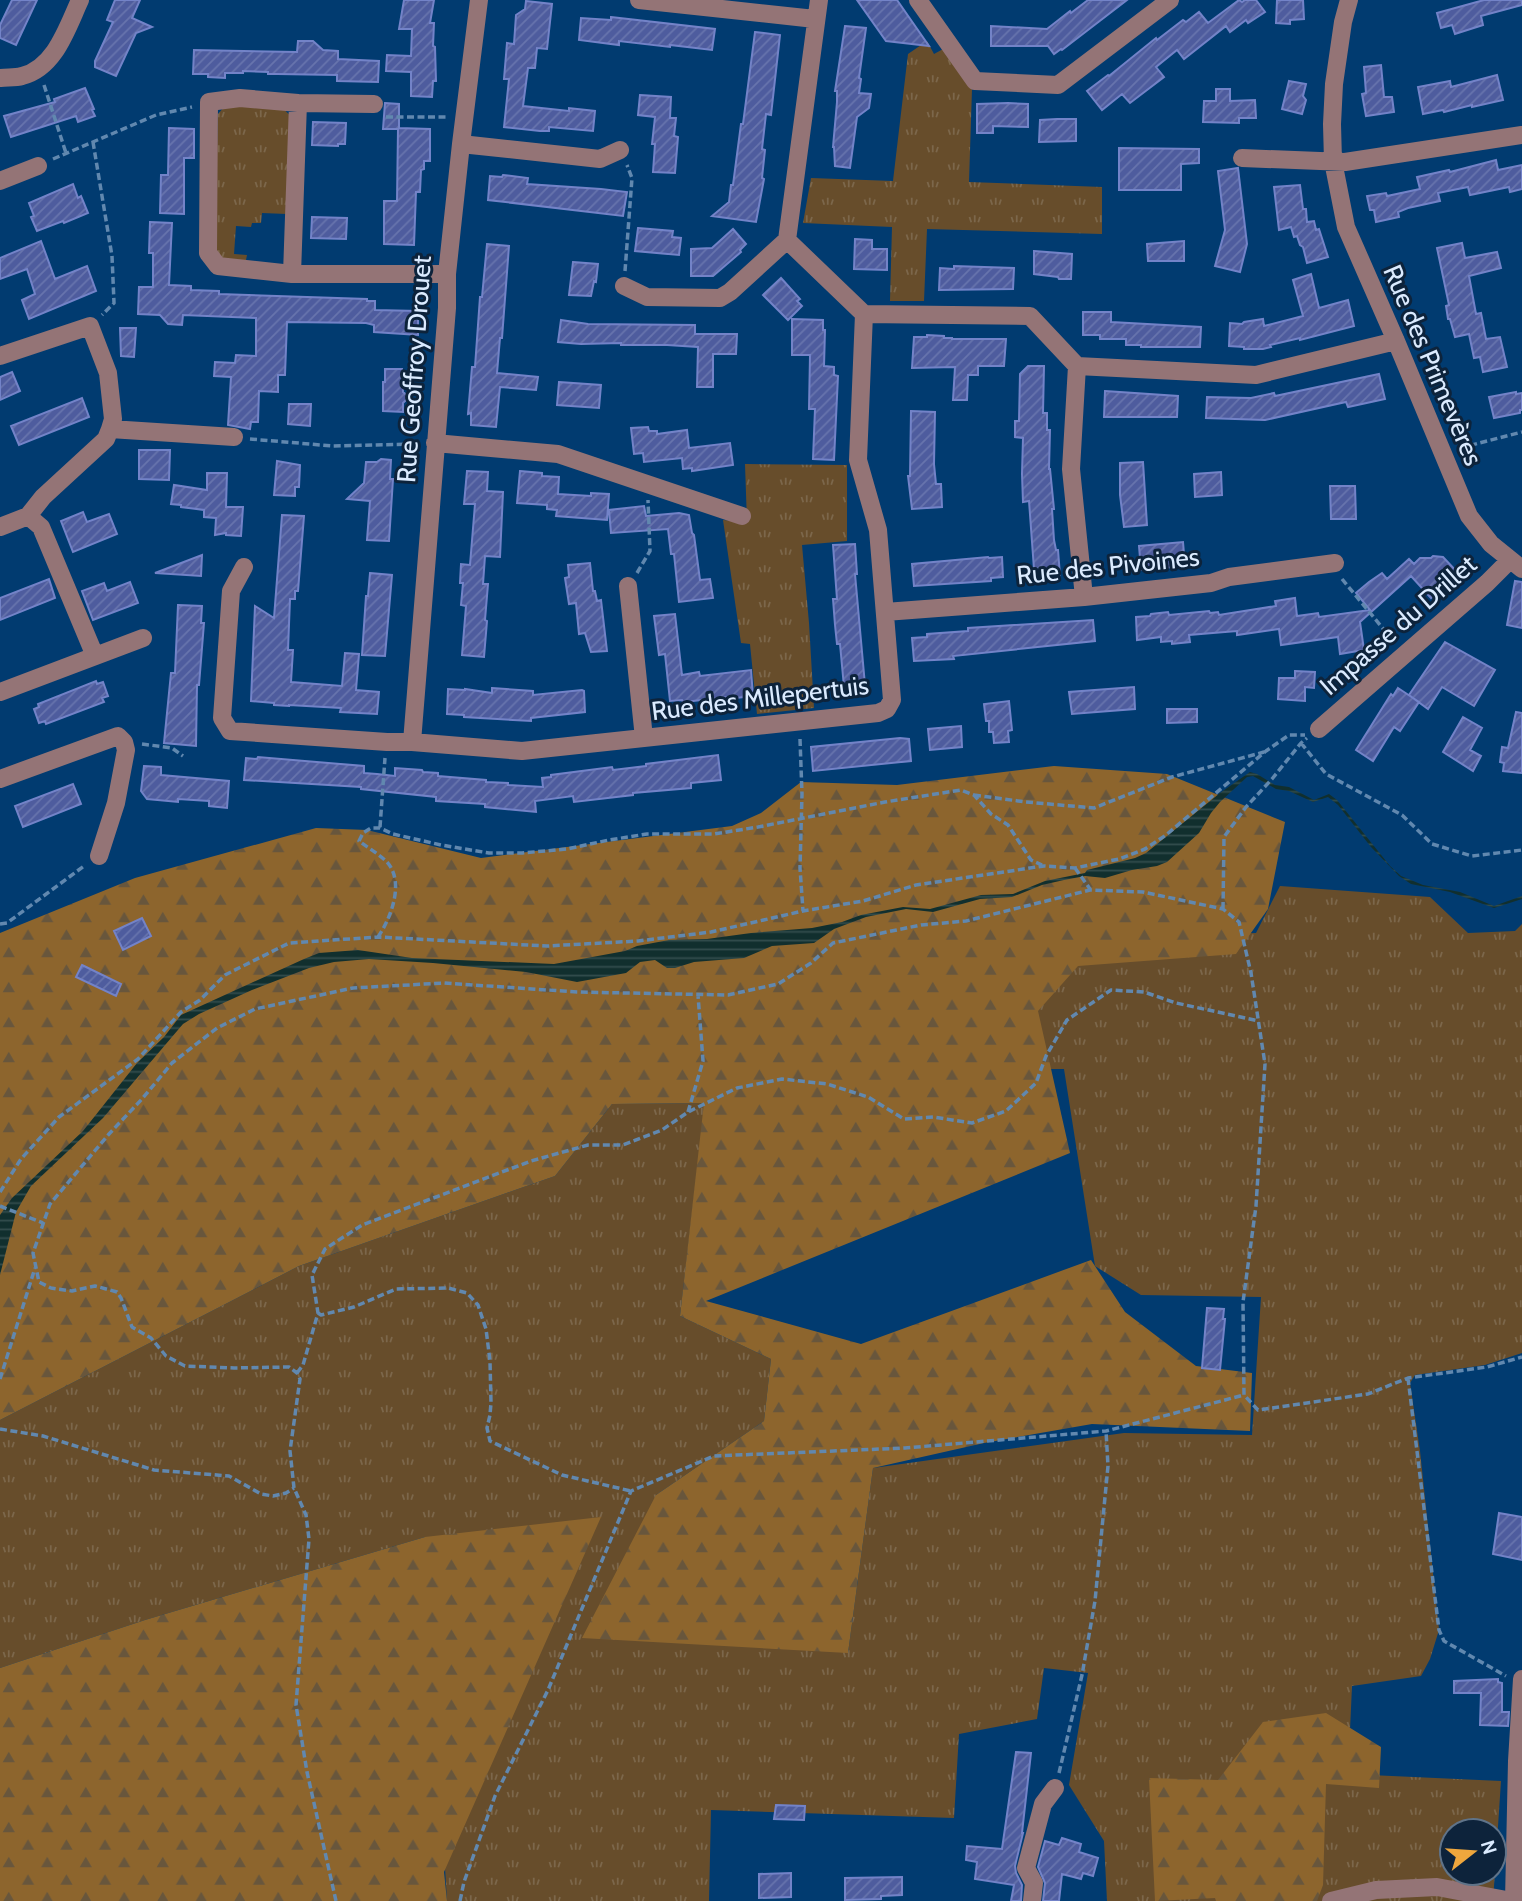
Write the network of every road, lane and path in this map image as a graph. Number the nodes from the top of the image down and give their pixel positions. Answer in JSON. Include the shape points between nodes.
{"nodes":[{"id":1,"x":80,"y":0,"type":"edge"},
{"id":2,"x":479,"y":0,"type":"edge"},
{"id":3,"x":639,"y":0,"type":"edge"},
{"id":4,"x":819,"y":0,"type":"edge"},
{"id":5,"x":918,"y":0,"type":"edge"},
{"id":6,"x":1170,"y":0,"type":"edge"},
{"id":7,"x":1349,"y":0,"type":"edge"},
{"id":8,"x":692,"y":3,"type":"edge"},
{"id":9,"x":815,"y":19,"type":"junction"},
{"id":10,"x":39,"y":68,"type":"junction"},
{"id":11,"x":0,"y":78,"type":"edge"},
{"id":12,"x":209,"y":103,"type":"junction"},
{"id":13,"x":298,"y":103,"type":"junction"},
{"id":14,"x":374,"y":104,"type":"joint"},
{"id":15,"x":464,"y":117,"type":"junction"},
{"id":16,"x":1522,"y":135,"type":"edge"},
{"id":17,"x":93,"y":142,"type":"junction"},
{"id":18,"x":461,"y":144,"type":"junction"},
{"id":19,"x":620,"y":150,"type":"joint"},
{"id":20,"x":66,"y":153,"type":"junction"},
{"id":21,"x":1242,"y":158,"type":"dead end"},
{"id":22,"x":1333,"y":161,"type":"junction"},
{"id":23,"x":38,"y":166,"type":"joint"},
{"id":24,"x":0,"y":181,"type":"edge"},
{"id":25,"x":788,"y":240,"type":"junction"},
{"id":26,"x":292,"y":274,"type":"junction"},
{"id":27,"x":447,"y":274,"type":"junction"},
{"id":28,"x":624,"y":286,"type":"joint"},
{"id":29,"x":864,"y":314,"type":"junction"},
{"id":30,"x":90,"y":326,"type":"junction"},
{"id":31,"x":1396,"y":341,"type":"junction"},
{"id":32,"x":0,"y":356,"type":"edge"},
{"id":33,"x":1077,"y":366,"type":"junction"},
{"id":34,"x":110,"y":429,"type":"junction"},
{"id":35,"x":1522,"y":432,"type":"edge"},
{"id":36,"x":234,"y":438,"type":"joint"},
{"id":37,"x":435,"y":443,"type":"junction"},
{"id":38,"x":1441,"y":453,"type":"junction"},
{"id":39,"x":647,"y":484,"type":"junction"},
{"id":40,"x":28,"y":516,"type":"junction"},
{"id":41,"x":742,"y":516,"type":"dead end"},
{"id":42,"x":0,"y":527,"type":"edge"},
{"id":43,"x":1332,"y":564,"type":"joint"},
{"id":44,"x":1516,"y":564,"type":"edge"},
{"id":45,"x":244,"y":567,"type":"dead end"},
{"id":46,"x":628,"y":586,"type":"joint"},
{"id":47,"x":1084,"y":597,"type":"junction"},
{"id":48,"x":885,"y":612,"type":"junction"},
{"id":49,"x":143,"y":638,"type":"dead end"},
{"id":50,"x":1404,"y":654,"type":"junction"},
{"id":51,"x":94,"y":656,"type":"junction"},
{"id":52,"x":0,"y":692,"type":"edge"},
{"id":53,"x":800,"y":723,"type":"junction"},
{"id":54,"x":1315,"y":732,"type":"joint"},
{"id":55,"x":644,"y":738,"type":"junction"},
{"id":56,"x":124,"y":742,"type":"junction"},
{"id":57,"x":387,"y":742,"type":"junction"},
{"id":58,"x":412,"y":742,"type":"junction"},
{"id":59,"x":1266,"y":751,"type":"junction"},
{"id":60,"x":183,"y":756,"type":"dead end"},
{"id":61,"x":0,"y":779,"type":"edge"},
{"id":62,"x":974,"y":794,"type":"junction"},
{"id":63,"x":801,"y":819,"type":"junction"},
{"id":64,"x":380,"y":828,"type":"junction"},
{"id":65,"x":1522,"y":850,"type":"edge"},
{"id":66,"x":99,"y":856,"type":"joint"},
{"id":67,"x":1044,"y":866,"type":"junction"},
{"id":68,"x":1075,"y":868,"type":"junction"},
{"id":69,"x":1090,"y":890,"type":"junction"},
{"id":70,"x":1223,"y":909,"type":"junction"},
{"id":71,"x":803,"y":911,"type":"junction"},
{"id":72,"x":0,"y":924,"type":"edge"},
{"id":73,"x":378,"y":937,"type":"junction"},
{"id":74,"x":698,"y":995,"type":"junction"},
{"id":75,"x":1259,"y":1021,"type":"junction"},
{"id":76,"x":688,"y":1112,"type":"junction"},
{"id":77,"x":0,"y":1192,"type":"edge"},
{"id":78,"x":1,"y":1206,"type":"edge"},
{"id":79,"x":43,"y":1223,"type":"junction"},
{"id":80,"x":36,"y":1266,"type":"junction"},
{"id":81,"x":318,"y":1313,"type":"junction"},
{"id":82,"x":1522,"y":1357,"type":"edge"},
{"id":83,"x":298,"y":1373,"type":"junction"},
{"id":84,"x":1408,"y":1378,"type":"junction"},
{"id":85,"x":0,"y":1379,"type":"edge"},
{"id":86,"x":1244,"y":1395,"type":"junction"},
{"id":87,"x":0,"y":1429,"type":"edge"},
{"id":88,"x":1106,"y":1431,"type":"junction"},
{"id":89,"x":294,"y":1488,"type":"junction"},
{"id":90,"x":631,"y":1491,"type":"junction"},
{"id":91,"x":1521,"y":1681,"type":"edge"},
{"id":92,"x":1055,"y":1788,"type":"joint"},
{"id":93,"x":336,"y":1901,"type":"edge"},
{"id":94,"x":460,"y":1901,"type":"edge"},
{"id":95,"x":1032,"y":1901,"type":"edge"},
{"id":96,"x":1331,"y":1901,"type":"edge"},
{"id":97,"x":1513,"y":1901,"type":"edge"}],
"edges":[{"from":1,"to":10,"type":"street","via":[[53,55]]},
{"from":2,"to":15,"type":"street","name":"Rue Geoffroy Drouet"},
{"from":3,"to":8,"type":"street"},
{"from":4,"to":9,"type":"street"},
{"from":5,"to":6,"type":"street","via":[[975,81],[1058,85]]},
{"from":7,"to":22,"type":"street","name":"Rue des Primevères","via":[[1334,84]]},
{"from":8,"to":9,"type":"street"},
{"from":9,"to":25,"type":"street"},
{"from":10,"to":11,"type":"street","via":[[22,76]]},
{"from":10,"to":20,"type":"path"},
{"from":12,"to":13,"type":"street","via":[[240,98]]},
{"from":12,"to":17,"type":"path","via":[[156,115]]},
{"from":12,"to":26,"type":"street","via":[[208,253],[218,267]]},
{"from":13,"to":14,"type":"street"},
{"from":13,"to":26,"type":"street"},
{"from":14,"to":15,"type":"path","via":[[380,117]]},
{"from":15,"to":18,"type":"street","name":"Rue Geoffroy Drouet"},
{"from":16,"to":22,"type":"street"},
{"from":17,"to":20,"type":"path"},
{"from":17,"to":30,"type":"path","via":[[112,256],[114,303]]},
{"from":18,"to":19,"type":"street","via":[[600,159]]},
{"from":18,"to":27,"type":"street","name":"Rue Geoffroy Drouet"},
{"from":19,"to":28,"type":"path","via":[[632,178]]},
{"from":20,"to":23,"type":"path"},
{"from":21,"to":22,"type":"street"},
{"from":22,"to":31,"type":"street","name":"Rue des Primevères","via":[[1346,227]]},
{"from":23,"to":24,"type":"street"},
{"from":25,"to":28,"type":"street","via":[[720,298],[647,297]]},
{"from":25,"to":29,"type":"street"},
{"from":26,"to":27,"type":"street"},
{"from":27,"to":37,"type":"street","name":"Rue Geoffroy Drouet"},
{"from":29,"to":33,"type":"street","via":[[1030,316]]},
{"from":29,"to":48,"type":"street","name":"Rue des Millepertuis","via":[[858,460],[878,530]]},
{"from":30,"to":32,"type":"street"},
{"from":30,"to":34,"type":"street","via":[[108,373]]},
{"from":31,"to":33,"type":"street","via":[[1256,375]]},
{"from":31,"to":38,"type":"street","name":"Rue des Primevères"},
{"from":33,"to":47,"type":"street","via":[[1071,469]]},
{"from":34,"to":36,"type":"street"},
{"from":34,"to":40,"type":"street","via":[[106,439]]},
{"from":35,"to":38,"type":"path"},
{"from":36,"to":37,"type":"path","via":[[334,446]]},
{"from":37,"to":39,"type":"street","via":[[558,454]]},
{"from":37,"to":58,"type":"street","name":"Rue Geoffroy Drouet"},
{"from":38,"to":44,"type":"street","name":"Rue des Primevères","via":[[1469,516],[1491,544]]},
{"from":39,"to":41,"type":"street"},
{"from":39,"to":46,"type":"path","via":[[650,551]]},
{"from":40,"to":42,"type":"street"},
{"from":40,"to":51,"type":"street","via":[[41,527]]},
{"from":43,"to":47,"type":"street","name":"Rue des Pivoines"},
{"from":43,"to":50,"type":"path"},
{"from":44,"to":50,"type":"street","name":"Impasse du Drillet"},
{"from":45,"to":57,"type":"street","name":"Rue des Millepertuis","via":[[231,591],[222,718],[230,731]]},
{"from":46,"to":55,"type":"street"},
{"from":47,"to":48,"type":"street","name":"Rue des Pivoines"},
{"from":48,"to":53,"type":"street","name":"Rue des Millepertuis","via":[[892,699],[887,709]]},
{"from":49,"to":51,"type":"street"},
{"from":50,"to":54,"type":"street","name":"Impasse du Drillet"},
{"from":51,"to":52,"type":"street"},
{"from":53,"to":55,"type":"street","name":"Rue des Millepertuis"},
{"from":53,"to":63,"type":"path"},
{"from":54,"to":59,"type":"path","via":[[1289,736]]},
{"from":55,"to":58,"type":"street","name":"Rue des Millepertuis","via":[[522,751]]},
{"from":56,"to":60,"type":"path","via":[[172,748]]},
{"from":56,"to":61,"type":"street","via":[[118,736]]},
{"from":56,"to":66,"type":"street","via":[[116,803]]},
{"from":57,"to":58,"type":"street","name":"Rue des Millepertuis"},
{"from":57,"to":64,"type":"path"},
{"from":59,"to":62,"type":"path","via":[[1172,777],[1094,808]]},
{"from":59,"to":68,"type":"path","via":[[1145,849]]},
{"from":62,"to":63,"type":"path","via":[[961,790]]},
{"from":62,"to":67,"type":"path","via":[[1008,825],[1031,860]]},
{"from":63,"to":64,"type":"path","via":[[714,834],[647,834],[522,853],[441,845]]},
{"from":63,"to":71,"type":"path"},
{"from":64,"to":73,"type":"path","via":[[371,828],[359,841],[389,863],[395,880],[394,908]]},
{"from":65,"to":70,"type":"path","via":[[1472,856],[1432,844],[1402,815],[1326,774],[1301,743],[1224,837]]},
{"from":66,"to":72,"type":"path"},
{"from":67,"to":68,"type":"path"},
{"from":67,"to":71,"type":"path","via":[[916,885],[863,901]]},
{"from":68,"to":69,"type":"path"},
{"from":69,"to":70,"type":"path","via":[[1143,892]]},
{"from":69,"to":74,"type":"path","via":[[966,920],[833,943],[778,984],[728,995]]},
{"from":70,"to":75,"type":"path","via":[[1239,922]]},
{"from":71,"to":73,"type":"path","via":[[711,932],[638,942],[547,946]]},
{"from":73,"to":77,"type":"path","via":[[289,943],[225,975],[181,1012],[138,1059],[59,1117],[21,1159]]},
{"from":74,"to":76,"type":"path","via":[[703,1061]]},
{"from":74,"to":79,"type":"path","via":[[444,983],[352,988],[255,1009],[217,1028],[172,1063],[50,1204]]},
{"from":75,"to":76,"type":"path","via":[[1144,992],[1111,990],[1068,1020],[1036,1083],[1006,1111],[972,1123],[933,1116],[904,1119],[868,1097],[827,1084],[782,1079],[737,1088]]},
{"from":75,"to":86,"type":"path","via":[[1265,1064],[1256,1206],[1243,1302]]},
{"from":76,"to":81,"type":"path","via":[[662,1130],[623,1145],[588,1145],[531,1161],[362,1225],[325,1249],[312,1275]]},
{"from":78,"to":79,"type":"path"},
{"from":79,"to":80,"type":"path","via":[[33,1253]]},
{"from":80,"to":83,"type":"path","via":[[39,1282],[51,1288],[72,1291],[95,1286],[117,1292],[132,1327],[185,1366],[289,1367]]},
{"from":80,"to":85,"type":"path"},
{"from":81,"to":83,"type":"path"},
{"from":81,"to":90,"type":"path","via":[[354,1307],[396,1289],[448,1288],[467,1293],[478,1305],[486,1329],[490,1441],[562,1475]]},
{"from":82,"to":84,"type":"path"},
{"from":83,"to":89,"type":"path","via":[[290,1451]]},
{"from":84,"to":86,"type":"path","via":[[1368,1394],[1258,1410]]},
{"from":84,"to":91,"type":"path","via":[[1444,1641]]},
{"from":86,"to":88,"type":"path"},
{"from":87,"to":89,"type":"path","via":[[43,1436],[154,1470],[229,1476],[261,1494],[273,1496]]},
{"from":88,"to":90,"type":"path","via":[[905,1448],[714,1456]]},
{"from":88,"to":92,"type":"path","via":[[1108,1466],[1095,1601]]},
{"from":89,"to":93,"type":"path","via":[[306,1515],[309,1539],[296,1705]]},
{"from":90,"to":94,"type":"path","via":[[548,1690],[495,1796]]},
{"from":91,"to":97,"type":"street"},
{"from":92,"to":95,"type":"street","via":[[1043,1804],[1026,1868],[1034,1883]]},
{"from":96,"to":97,"type":"street","via":[[1376,1890],[1437,1887]]}]}
